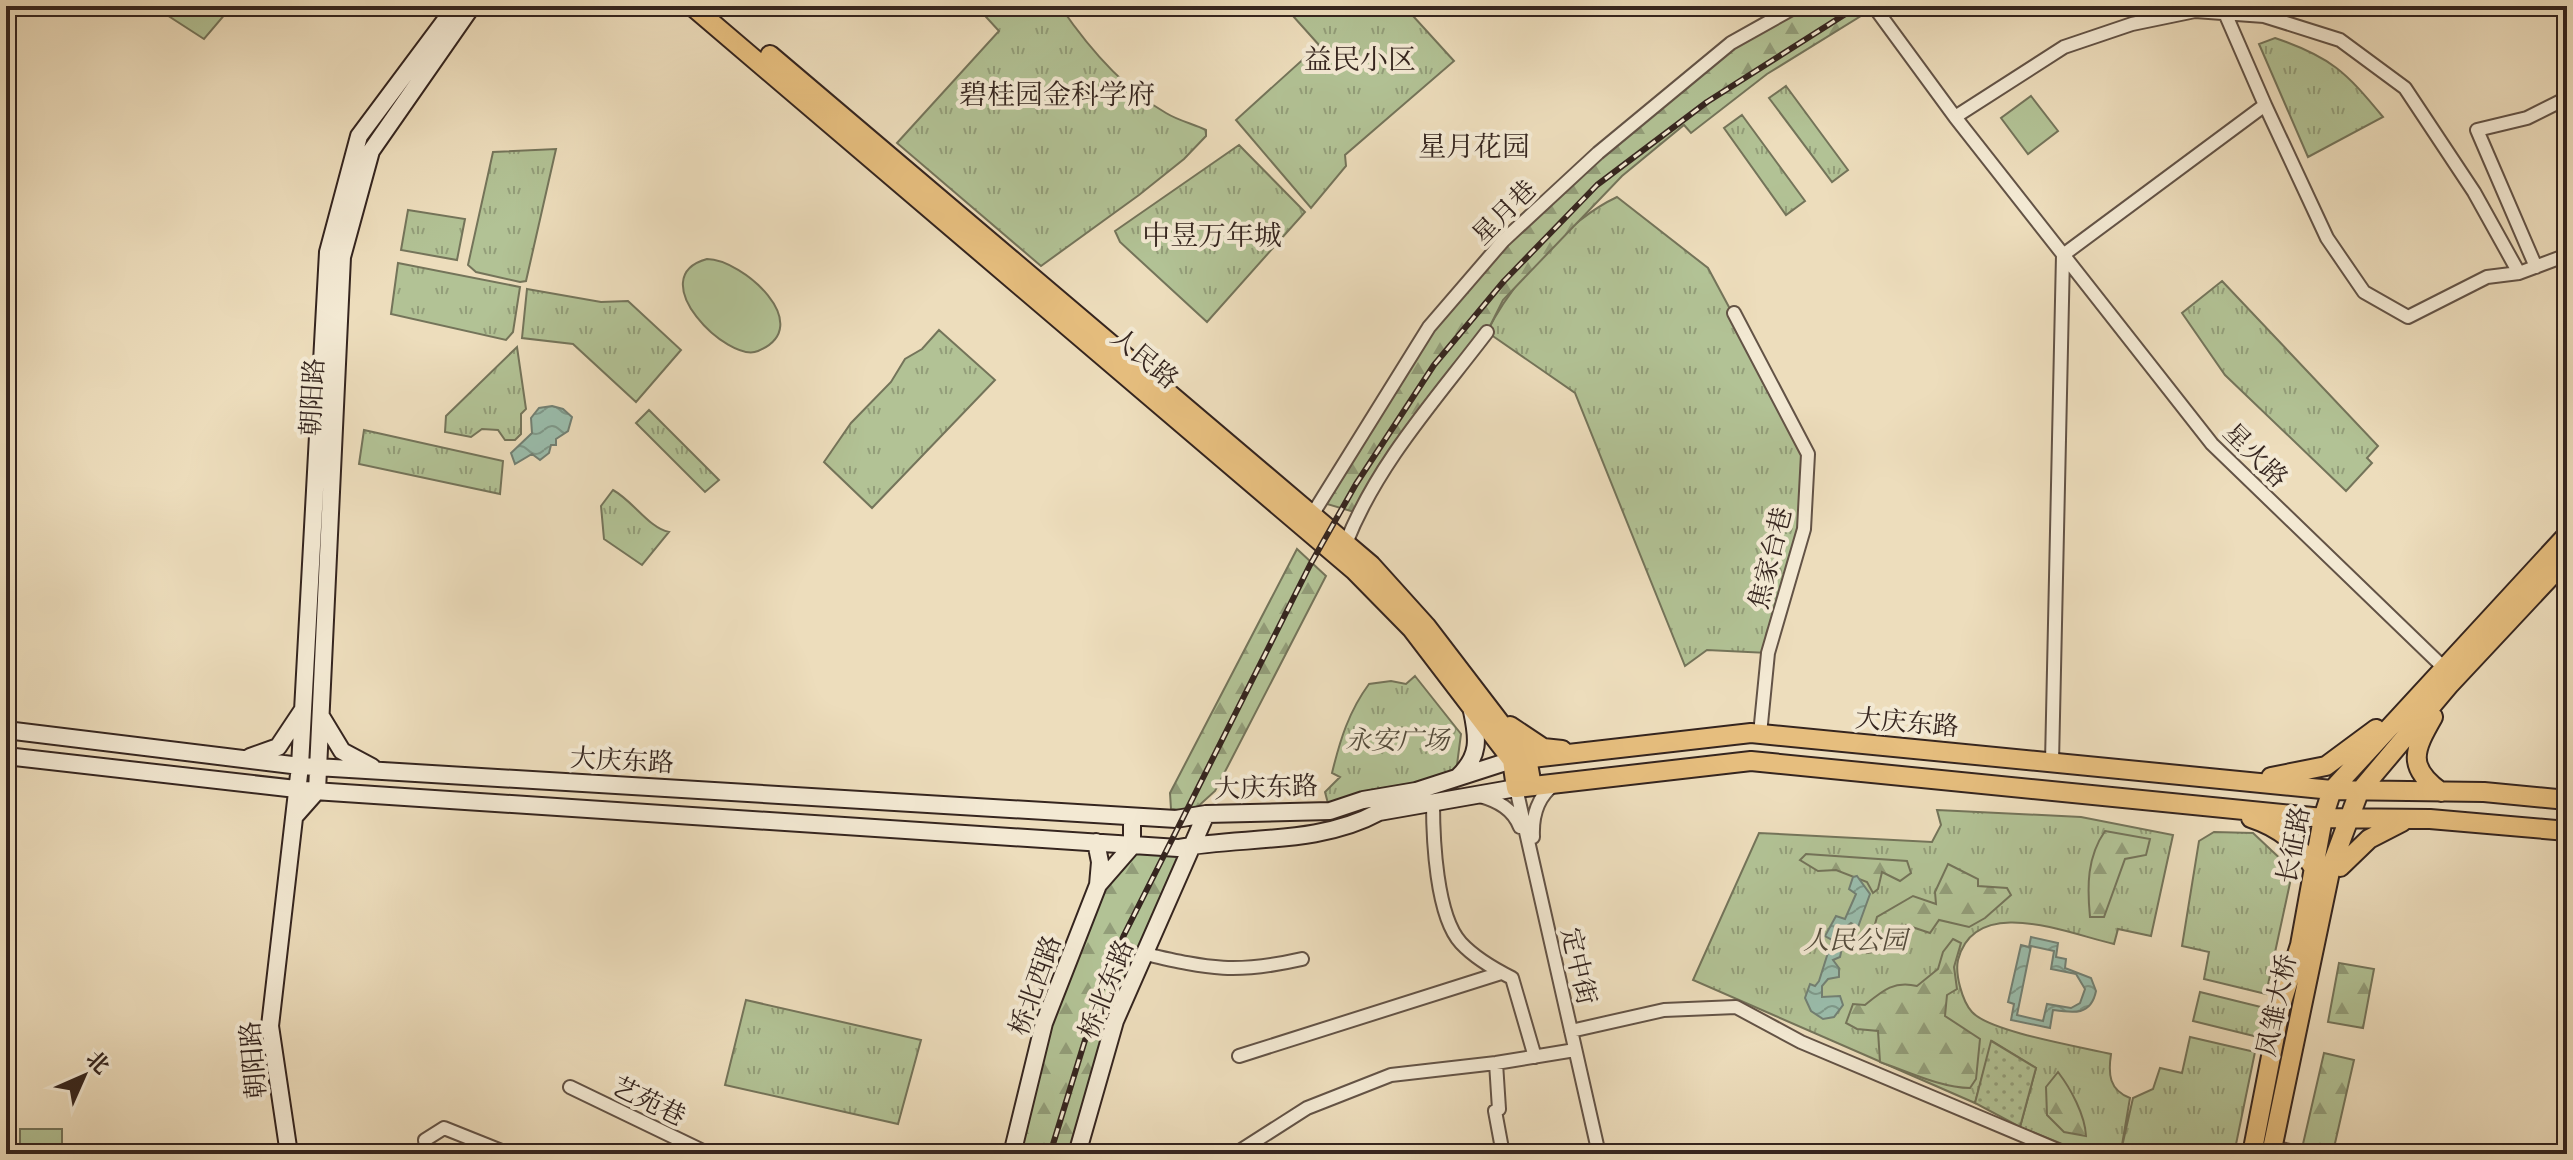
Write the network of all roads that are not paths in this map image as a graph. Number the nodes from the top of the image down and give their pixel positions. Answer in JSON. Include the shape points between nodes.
{"nodes":[{"id":1,"x":456,"y":6,"type":"edge"},
{"id":2,"x":472,"y":6,"type":"edge"},
{"id":3,"x":692,"y":6,"type":"edge"},
{"id":4,"x":712,"y":6,"type":"edge"},
{"id":5,"x":1797,"y":6,"type":"edge"},
{"id":6,"x":1875,"y":8,"type":"edge"},
{"id":7,"x":2225,"y":13,"type":"junction"},
{"id":8,"x":2567,"y":98,"type":"edge"},
{"id":9,"x":2265,"y":105,"type":"junction"},
{"id":10,"x":1955,"y":117,"type":"junction"},
{"id":11,"x":2063,"y":255,"type":"junction"},
{"id":12,"x":2567,"y":255,"type":"edge"},
{"id":13,"x":2536,"y":267,"type":"junction"},
{"id":14,"x":2519,"y":273,"type":"junction"},
{"id":15,"x":1734,"y":313,"type":"dead end"},
{"id":16,"x":1487,"y":332,"type":"dead end"},
{"id":17,"x":1312,"y":515,"type":"junction"},
{"id":18,"x":2567,"y":535,"type":"edge"},
{"id":19,"x":1346,"y":543,"type":"junction"},
{"id":20,"x":2567,"y":559,"type":"edge"},
{"id":21,"x":2479,"y":631,"type":"junction"},
{"id":22,"x":2441,"y":665,"type":"junction"},
{"id":23,"x":2450,"y":684,"type":"junction"},
{"id":24,"x":1478,"y":708,"type":"junction"},
{"id":25,"x":303,"y":710,"type":"junction"},
{"id":26,"x":321,"y":716,"type":"junction"},
{"id":27,"x":6,"y":730,"type":"edge"},
{"id":28,"x":1760,"y":734,"type":"junction"},
{"id":29,"x":1584,"y":752,"type":"junction"},
{"id":30,"x":6,"y":756,"type":"edge"},
{"id":31,"x":246,"y":759,"type":"junction"},
{"id":32,"x":1519,"y":759,"type":"junction"},
{"id":33,"x":2052,"y":762,"type":"junction"},
{"id":34,"x":300,"y":766,"type":"junction"},
{"id":35,"x":319,"y":767,"type":"junction"},
{"id":36,"x":380,"y":771,"type":"junction"},
{"id":37,"x":1455,"y":780,"type":"junction"},
{"id":38,"x":2248,"y":781,"type":"junction"},
{"id":39,"x":1555,"y":784,"type":"junction"},
{"id":40,"x":1524,"y":787,"type":"junction"},
{"id":41,"x":297,"y":789,"type":"junction"},
{"id":42,"x":2332,"y":790,"type":"junction"},
{"id":43,"x":317,"y":791,"type":"junction"},
{"id":44,"x":2359,"y":792,"type":"junction"},
{"id":45,"x":2441,"y":792,"type":"junction"},
{"id":46,"x":1475,"y":795,"type":"junction"},
{"id":47,"x":2567,"y":800,"type":"edge"},
{"id":48,"x":1433,"y":803,"type":"junction"},
{"id":49,"x":2225,"y":809,"type":"junction"},
{"id":50,"x":1206,"y":814,"type":"junction"},
{"id":51,"x":294,"y":817,"type":"junction"},
{"id":52,"x":1132,"y":817,"type":"junction"},
{"id":53,"x":2323,"y":818,"type":"junction"},
{"id":54,"x":2407,"y":819,"type":"junction"},
{"id":55,"x":2344,"y":826,"type":"junction"},
{"id":56,"x":2567,"y":831,"type":"edge"},
{"id":57,"x":1096,"y":842,"type":"junction"},
{"id":58,"x":1192,"y":845,"type":"junction"},
{"id":59,"x":1132,"y":846,"type":"junction"},
{"id":60,"x":1533,"y":864,"type":"junction"},
{"id":61,"x":2329,"y":868,"type":"junction"},
{"id":62,"x":1098,"y":885,"type":"junction"},
{"id":63,"x":2300,"y":945,"type":"junction"},
{"id":64,"x":1145,"y":954,"type":"junction"},
{"id":65,"x":1302,"y":959,"type":"dead end"},
{"id":66,"x":1501,"y":973,"type":"junction"},
{"id":67,"x":2294,"y":1019,"type":"junction"},
{"id":68,"x":1571,"y":1031,"type":"junction"},
{"id":69,"x":1575,"y":1050,"type":"junction"},
{"id":70,"x":1239,"y":1056,"type":"dead end"},
{"id":71,"x":1535,"y":1057,"type":"junction"},
{"id":72,"x":1496,"y":1063,"type":"junction"},
{"id":73,"x":570,"y":1087,"type":"dead end"},
{"id":74,"x":2277,"y":1152,"type":"edge"},
{"id":75,"x":289,"y":1154,"type":"edge"},
{"id":76,"x":427,"y":1154,"type":"edge"},
{"id":77,"x":509,"y":1154,"type":"edge"},
{"id":78,"x":709,"y":1154,"type":"edge"},
{"id":79,"x":1012,"y":1154,"type":"edge"},
{"id":80,"x":1077,"y":1154,"type":"edge"},
{"id":81,"x":1235,"y":1154,"type":"edge"},
{"id":82,"x":1503,"y":1154,"type":"edge"},
{"id":83,"x":1599,"y":1154,"type":"edge"},
{"id":84,"x":2067,"y":1154,"type":"edge"},
{"id":85,"x":2252,"y":1154,"type":"edge"},
{"id":86,"x":2261,"y":1154,"type":"edge"},
{"id":87,"x":2304,"y":1154,"type":"edge"}],
"edges":[{"from":1,"to":25,"type":"main road","name":"朝阳路","via":[[359,136],[328,252]]},
{"from":2,"to":26,"type":"main road","name":"朝阳路","via":[[371,151],[342,257]]},
{"from":3,"to":24,"type":"main road","name":"人民路","via":[[1355,571]]},
{"from":4,"to":17,"type":"main road","name":"人民路"},
{"from":5,"to":17,"type":"street","name":"星月巷","via":[[1731,43],[1598,153],[1503,241],[1429,327]]},
{"from":6,"to":10,"type":"street","name":"星火路"},
{"from":7,"to":9,"type":"street"},
{"from":7,"to":10,"type":"street","via":[[2195,11],[2132,24],[2064,47]]},
{"from":7,"to":14,"type":"street","via":[[2264,16],[2340,40],[2405,88],[2474,192]]},
{"from":8,"to":13,"type":"street","via":[[2527,118],[2477,130]]},
{"from":9,"to":11,"type":"street"},
{"from":9,"to":14,"type":"street","via":[[2327,238],[2364,292],[2408,317],[2487,277]]},
{"from":10,"to":11,"type":"street","name":"星火路"},
{"from":11,"to":22,"type":"street","name":"星火路","via":[[2212,444]]},
{"from":11,"to":33,"type":"street"},
{"from":12,"to":13,"type":"street"},
{"from":13,"to":14,"type":"street"},
{"from":15,"to":28,"type":"street","name":"焦家台巷","via":[[1808,454],[1804,529],[1768,653]]},
{"from":16,"to":19,"type":"street","via":[[1392,456]]},
{"from":17,"to":19,"type":"main road","name":"人民路"},
{"from":18,"to":21,"type":"main road","name":"长征路"},
{"from":19,"to":24,"type":"main road","name":"人民路","via":[[1426,626]]},
{"from":20,"to":23,"type":"main road","name":"长征路"},
{"from":21,"to":22,"type":"main road"},
{"from":21,"to":42,"type":"main road","name":"长征路"},
{"from":22,"to":38,"type":"main road","via":[[2382,724],[2326,766]]},
{"from":23,"to":44,"type":"main road","name":"长征路"},
{"from":23,"to":45,"type":"main road","via":[[2417,745],[2416,764]]},
{"from":24,"to":29,"type":"main road","via":[[1543,748]]},
{"from":24,"to":32,"type":"main road","name":"人民路"},
{"from":24,"to":37,"type":"main road","via":[[1479,743],[1469,767]]},
{"from":25,"to":31,"type":"main road","via":[[278,747]]},
{"from":25,"to":34,"type":"main road","name":"朝阳路"},
{"from":26,"to":35,"type":"main road","name":"朝阳路"},
{"from":26,"to":36,"type":"main road","via":[[342,751]]},
{"from":27,"to":31,"type":"main road","name":"大庆东路"},
{"from":28,"to":29,"type":"main road","name":"大庆东路"},
{"from":28,"to":33,"type":"main road","name":"大庆东路"},
{"from":29,"to":32,"type":"main road","name":"大庆东路"},
{"from":30,"to":41,"type":"main road","name":"大庆东路"},
{"from":31,"to":34,"type":"main road","name":"大庆东路"},
{"from":32,"to":37,"type":"main road","name":"大庆东路"},
{"from":32,"to":40,"type":"main road","name":"人民路"},
{"from":33,"to":38,"type":"main road","name":"大庆东路"},
{"from":34,"to":35,"type":"main road","name":"大庆东路"},
{"from":34,"to":41,"type":"main road","name":"朝阳路"},
{"from":35,"to":36,"type":"main road","name":"大庆东路"},
{"from":35,"to":43,"type":"main road","name":"朝阳路"},
{"from":36,"to":52,"type":"main road","name":"大庆东路"},
{"from":37,"to":50,"type":"main road","name":"大庆东路","via":[[1330,811]]},
{"from":38,"to":42,"type":"main road","name":"大庆东路"},
{"from":39,"to":40,"type":"main road","name":"大庆东路"},
{"from":39,"to":49,"type":"main road","name":"大庆东路","via":[[1751,761]]},
{"from":39,"to":60,"type":"street","via":[[1545,791],[1532,819]]},
{"from":40,"to":46,"type":"main road","name":"大庆东路"},
{"from":40,"to":60,"type":"street","name":"定中街"},
{"from":41,"to":43,"type":"main road","name":"大庆东路"},
{"from":41,"to":51,"type":"main road","name":"朝阳路"},
{"from":42,"to":44,"type":"main road","name":"大庆东路"},
{"from":42,"to":53,"type":"main road","name":"长征路"},
{"from":43,"to":51,"type":"main road"},
{"from":43,"to":57,"type":"main road","name":"大庆东路"},
{"from":44,"to":45,"type":"main road","name":"大庆东路"},
{"from":44,"to":55,"type":"main road","name":"长征路"},
{"from":45,"to":47,"type":"main road","name":"大庆东路"},
{"from":46,"to":48,"type":"main road","name":"大庆东路"},
{"from":46,"to":60,"type":"street","via":[[1498,801],[1516,818]]},
{"from":48,"to":58,"type":"main road","name":"大庆东路","via":[[1379,812],[1304,835]]},
{"from":48,"to":66,"type":"street","via":[[1441,895],[1459,941]]},
{"from":49,"to":53,"type":"main road","name":"大庆东路"},
{"from":49,"to":61,"type":"main road","via":[[2283,832]]},
{"from":50,"to":52,"type":"main road","name":"大庆东路"},
{"from":50,"to":58,"type":"main road","name":"桥北东路"},
{"from":51,"to":75,"type":"main road","name":"朝阳路","via":[[270,1026]]},
{"from":52,"to":59,"type":"main road"},
{"from":53,"to":55,"type":"main road","name":"大庆东路"},
{"from":53,"to":61,"type":"main road","name":"长征路"},
{"from":54,"to":55,"type":"main road","name":"大庆东路"},
{"from":54,"to":56,"type":"main road","name":"大庆东路"},
{"from":54,"to":61,"type":"main road"},
{"from":55,"to":61,"type":"main road","name":"长征路"},
{"from":57,"to":59,"type":"main road","name":"大庆东路"},
{"from":57,"to":62,"type":"main road"},
{"from":58,"to":59,"type":"main road","name":"大庆东路"},
{"from":58,"to":64,"type":"main road","name":"桥北东路"},
{"from":59,"to":62,"type":"main road","name":"桥北西路"},
{"from":60,"to":68,"type":"street","name":"定中街"},
{"from":61,"to":63,"type":"main road","name":"长征路"},
{"from":61,"to":67,"type":"main road","name":"凤雏大桥"},
{"from":61,"to":74,"type":"main road","name":"长征路"},
{"from":62,"to":79,"type":"main road","name":"桥北西路","via":[[1044,1023]]},
{"from":63,"to":67,"type":"main road","name":"凤雏大桥"},
{"from":63,"to":85,"type":"main road","name":"长征路","via":[[2281,1005]]},
{"from":64,"to":65,"type":"street","via":[[1213,969],[1260,968]]},
{"from":64,"to":80,"type":"main road","name":"桥北东路","via":[[1115,1021]]},
{"from":66,"to":70,"type":"street"},
{"from":66,"to":71,"type":"street","via":[[1512,978]]},
{"from":67,"to":74,"type":"main road","name":"凤雏大桥"},
{"from":67,"to":86,"type":"main road","name":"凤雏大桥"},
{"from":68,"to":69,"type":"street","name":"定中街"},
{"from":68,"to":84,"type":"street","via":[[1664,1010],[1736,1007],[1801,1042]]},
{"from":69,"to":71,"type":"street"},
{"from":69,"to":83,"type":"street","name":"定中街"},
{"from":71,"to":72,"type":"street"},
{"from":72,"to":81,"type":"street","via":[[1391,1075],[1343,1091]]},
{"from":72,"to":82,"type":"street","via":[[1495,1111]]},
{"from":73,"to":78,"type":"street","name":"艺苑巷"},
{"from":74,"to":87,"type":"street"},
{"from":76,"to":77,"type":"street","via":[[425,1140],[444,1128]]}]}
